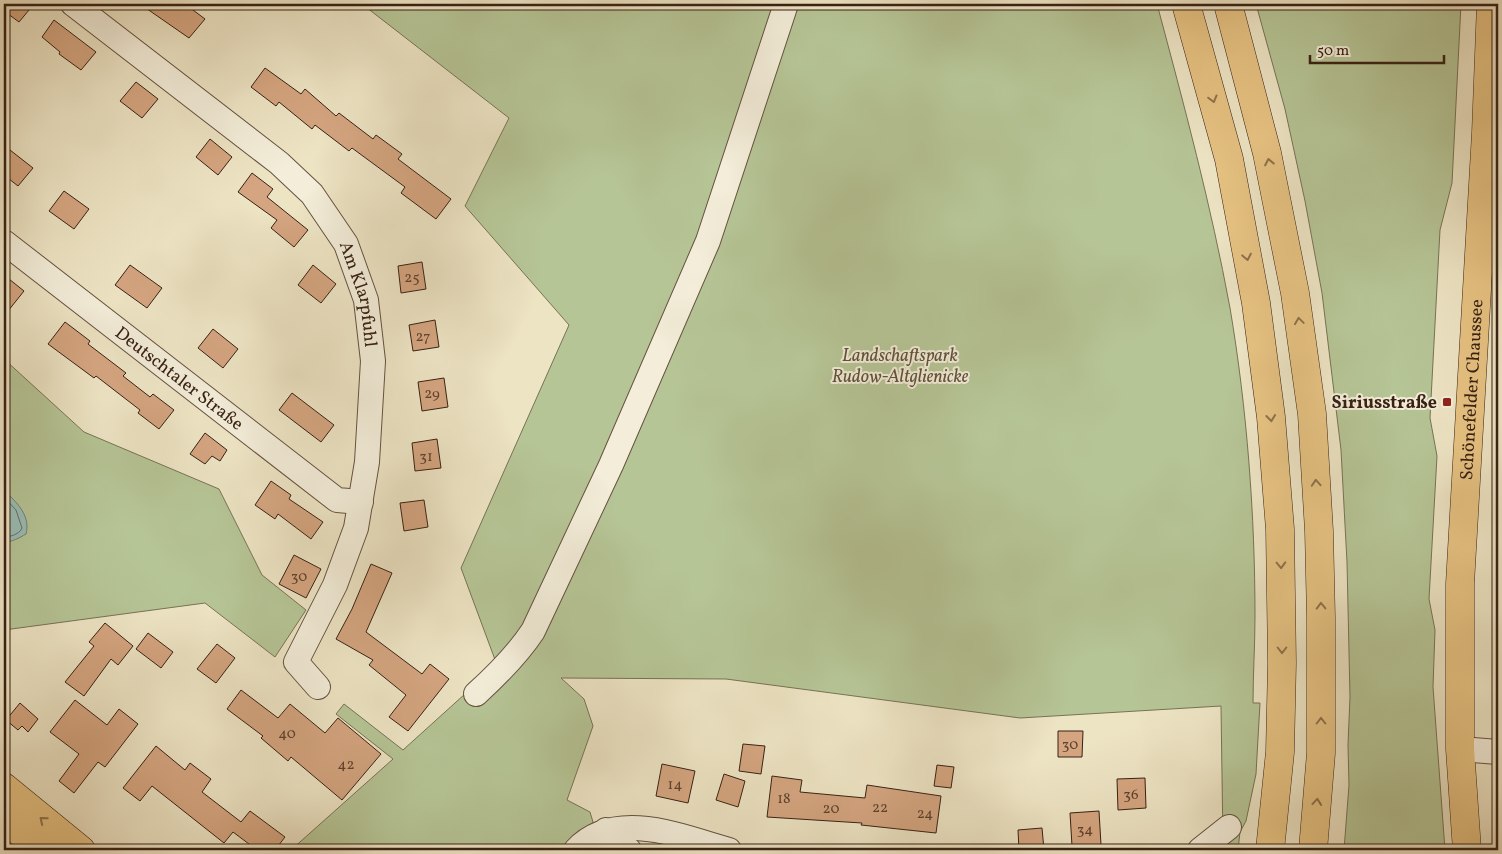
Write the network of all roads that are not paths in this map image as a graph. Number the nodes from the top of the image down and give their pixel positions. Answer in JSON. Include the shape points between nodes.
{"nodes":[{"id":1,"x":73,"y":4,"type":"edge"},
{"id":2,"x":786,"y":4,"type":"edge"},
{"id":3,"x":1186,"y":4,"type":"edge"},
{"id":4,"x":1228,"y":4,"type":"edge"},
{"id":5,"x":1491,"y":4,"type":"edge"},
{"id":6,"x":1492,"y":134,"type":"edge"},
{"id":7,"x":4,"y":242,"type":"edge"},
{"id":8,"x":361,"y":502,"type":"junction"},
{"id":9,"x":318,"y":687,"type":"dead end"},
{"id":10,"x":476,"y":694,"type":"dead end"},
{"id":11,"x":1460,"y":749,"type":"junction"},
{"id":12,"x":1498,"y":752,"type":"edge"},
{"id":13,"x":4,"y":787,"type":"edge"},
{"id":14,"x":4,"y":819,"type":"edge"},
{"id":15,"x":1229,"y":827,"type":"dead end"},
{"id":16,"x":606,"y":830,"type":"junction"},
{"id":17,"x":42,"y":850,"type":"edge"},
{"id":18,"x":81,"y":850,"type":"edge"},
{"id":19,"x":576,"y":850,"type":"edge"},
{"id":20,"x":629,"y":850,"type":"edge"},
{"id":21,"x":729,"y":850,"type":"edge"},
{"id":22,"x":1200,"y":850,"type":"edge"},
{"id":23,"x":1270,"y":850,"type":"edge"},
{"id":24,"x":1313,"y":850,"type":"edge"},
{"id":25,"x":1467,"y":850,"type":"edge"}],
"edges":[{"from":1,"to":8,"type":"street","name":"Am Klarpfuhl","via":[[279,163],[312,194],[346,244],[366,300],[373,361],[367,462]]},
{"from":2,"to":10,"type":"street","via":[[708,241],[611,466],[533,631],[522,647]]},
{"from":3,"to":23,"type":"main road","one_way":true,"via":[[1229,159],[1256,304],[1272,417],[1280,529],[1282,663],[1280,752]]},
{"from":24,"to":4,"type":"main road","one_way":true,"via":[[1321,753],[1321,689],[1319,531],[1312,414],[1295,293],[1268,153]]},
{"from":5,"to":6,"type":"main road","name":"Schönefelder Chaussee"},
{"from":6,"to":11,"type":"main road","name":"Schönefelder Chaussee","via":[[1460,584]]},
{"from":7,"to":8,"type":"street","name":"Deutschtaler Straße","via":[[337,500]]},
{"from":8,"to":9,"type":"street","name":"Am Klarpfuhl","via":[[356,528],[335,585],[296,662]]},
{"from":11,"to":12,"type":"street"},
{"from":11,"to":25,"type":"main road","name":"Schönefelder Chaussee"},
{"from":18,"to":13,"type":"main road","one_way":true},
{"from":14,"to":17,"type":"main road"},
{"from":15,"to":22,"type":"street"},
{"from":16,"to":19,"type":"street"},
{"from":16,"to":20,"type":"street"},
{"from":16,"to":21,"type":"street","via":[[658,830]]}]}
